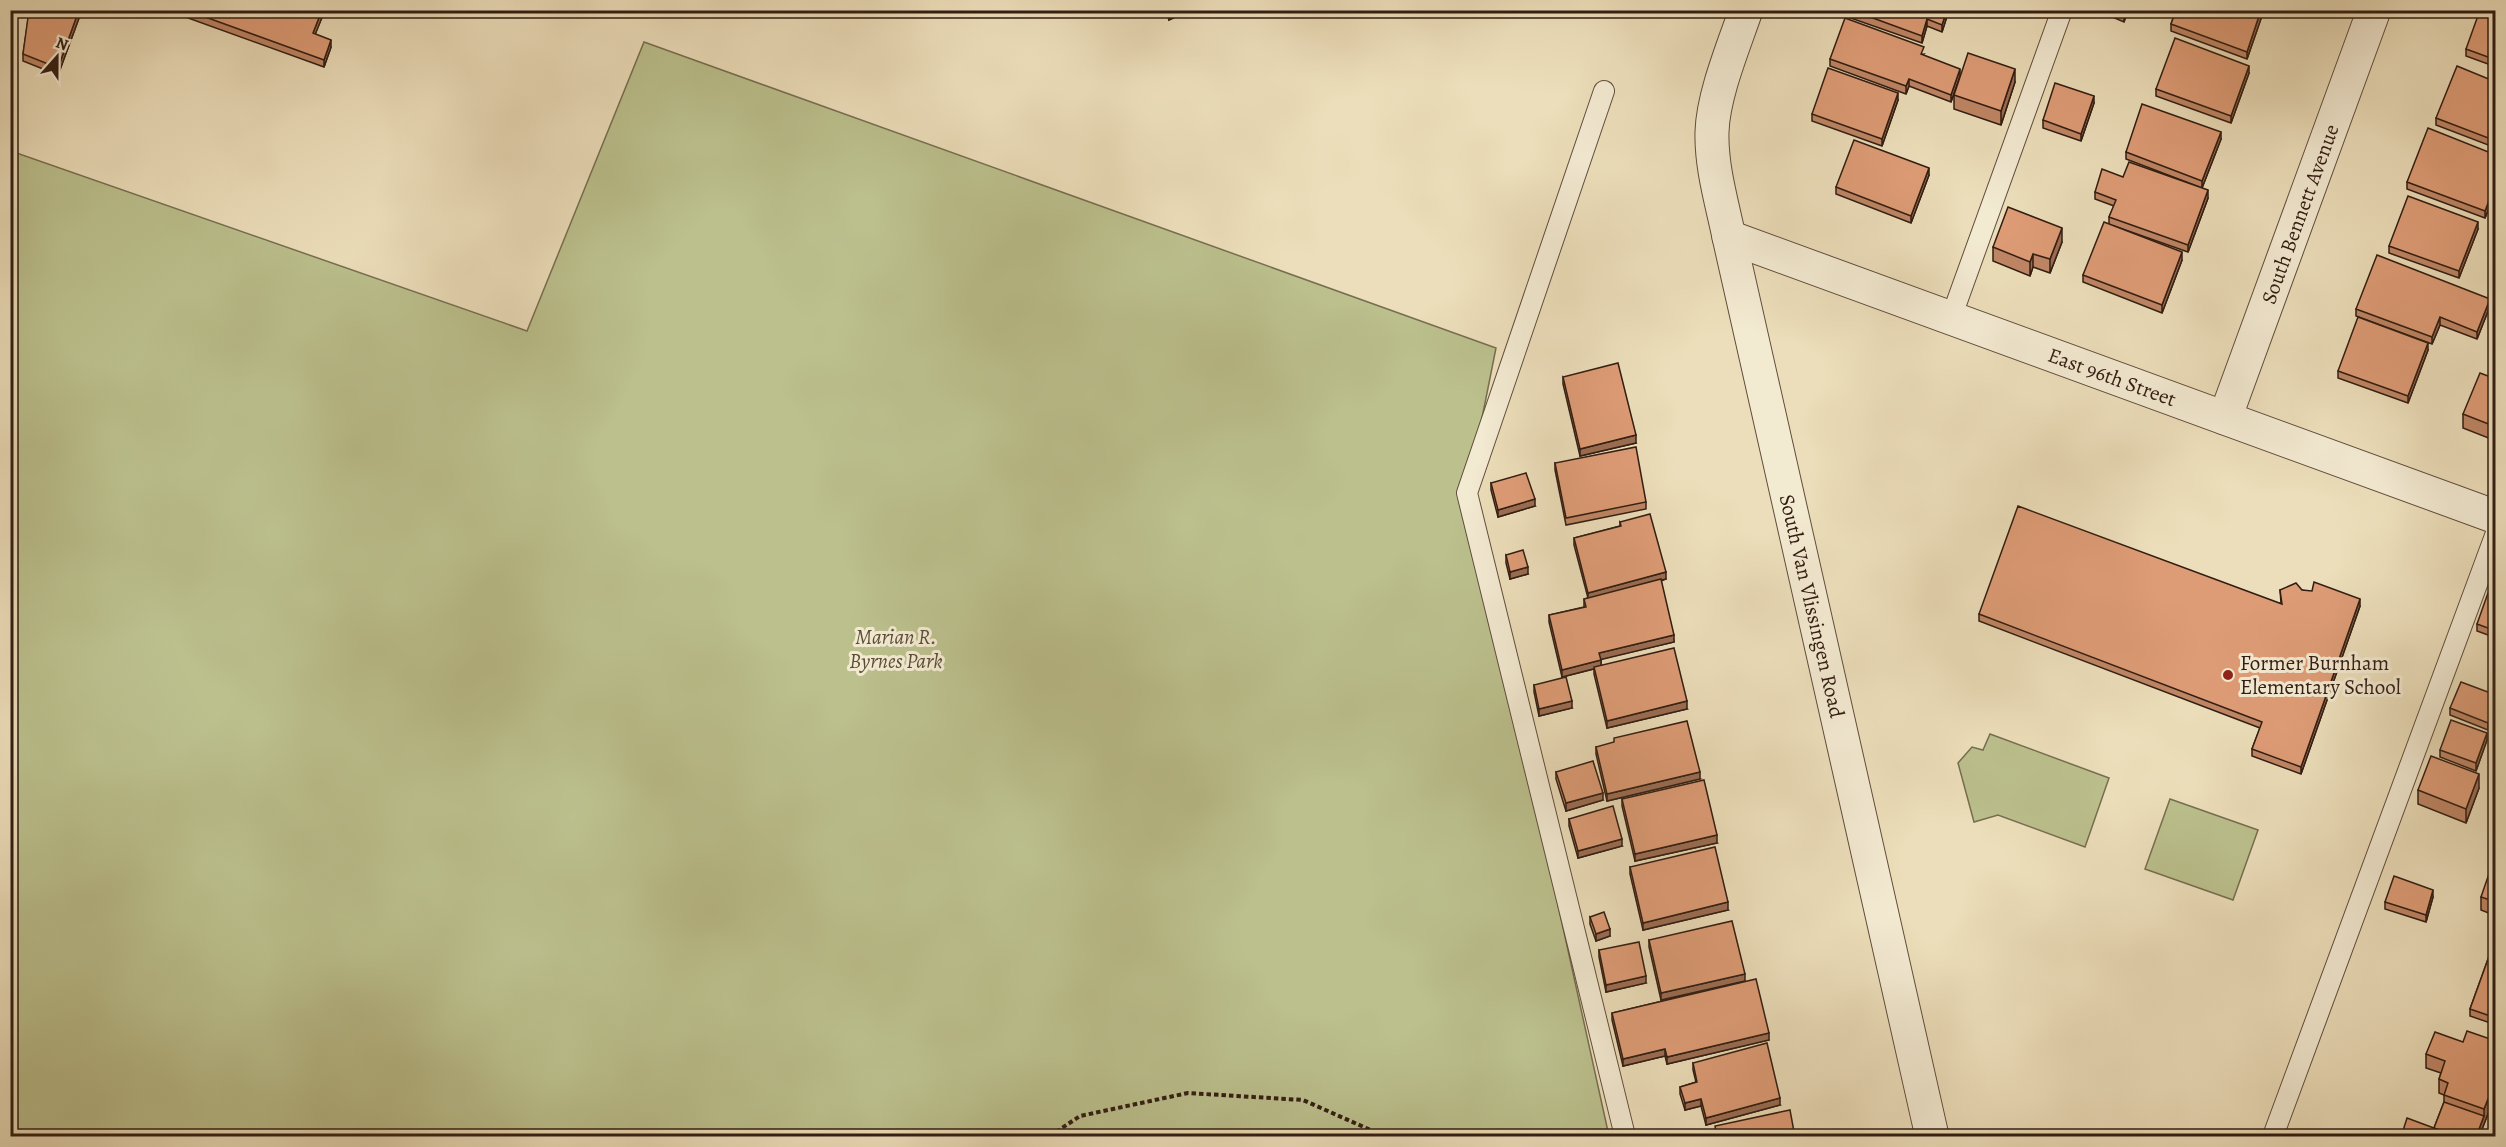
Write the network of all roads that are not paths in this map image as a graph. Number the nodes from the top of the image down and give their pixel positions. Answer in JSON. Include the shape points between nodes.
{"nodes":[{"id":1,"x":1746,"y":10,"type":"edge"},
{"id":2,"x":2062,"y":10,"type":"edge"},
{"id":3,"x":2374,"y":10,"type":"edge"},
{"id":4,"x":1604,"y":91,"type":"dead end"},
{"id":5,"x":1729,"y":237,"type":"junction"},
{"id":6,"x":1951,"y":318,"type":"junction"},
{"id":7,"x":2225,"y":418,"type":"junction"},
{"id":8,"x":2496,"y":517,"type":"edge"},
{"id":9,"x":2496,"y":532,"type":"edge"},
{"id":10,"x":1625,"y":1137,"type":"edge"},
{"id":11,"x":1932,"y":1137,"type":"edge"},
{"id":12,"x":2273,"y":1137,"type":"edge"}],
"edges":[{"from":1,"to":5,"type":"street","name":"South Van Vlissingen Road","via":[[1723,74],[1712,130],[1714,162]]},
{"from":2,"to":6,"type":"lane"},
{"from":3,"to":7,"type":"street","name":"South Bennett Avenue"},
{"from":4,"to":10,"type":"lane","via":[[1467,493]]},
{"from":5,"to":6,"type":"street","name":"East 96th Street"},
{"from":5,"to":11,"type":"street","name":"South Van Vlissingen Road"},
{"from":6,"to":7,"type":"street","name":"East 96th Street"},
{"from":7,"to":8,"type":"street","name":"East 96th Street"},
{"from":9,"to":12,"type":"lane"}]}
